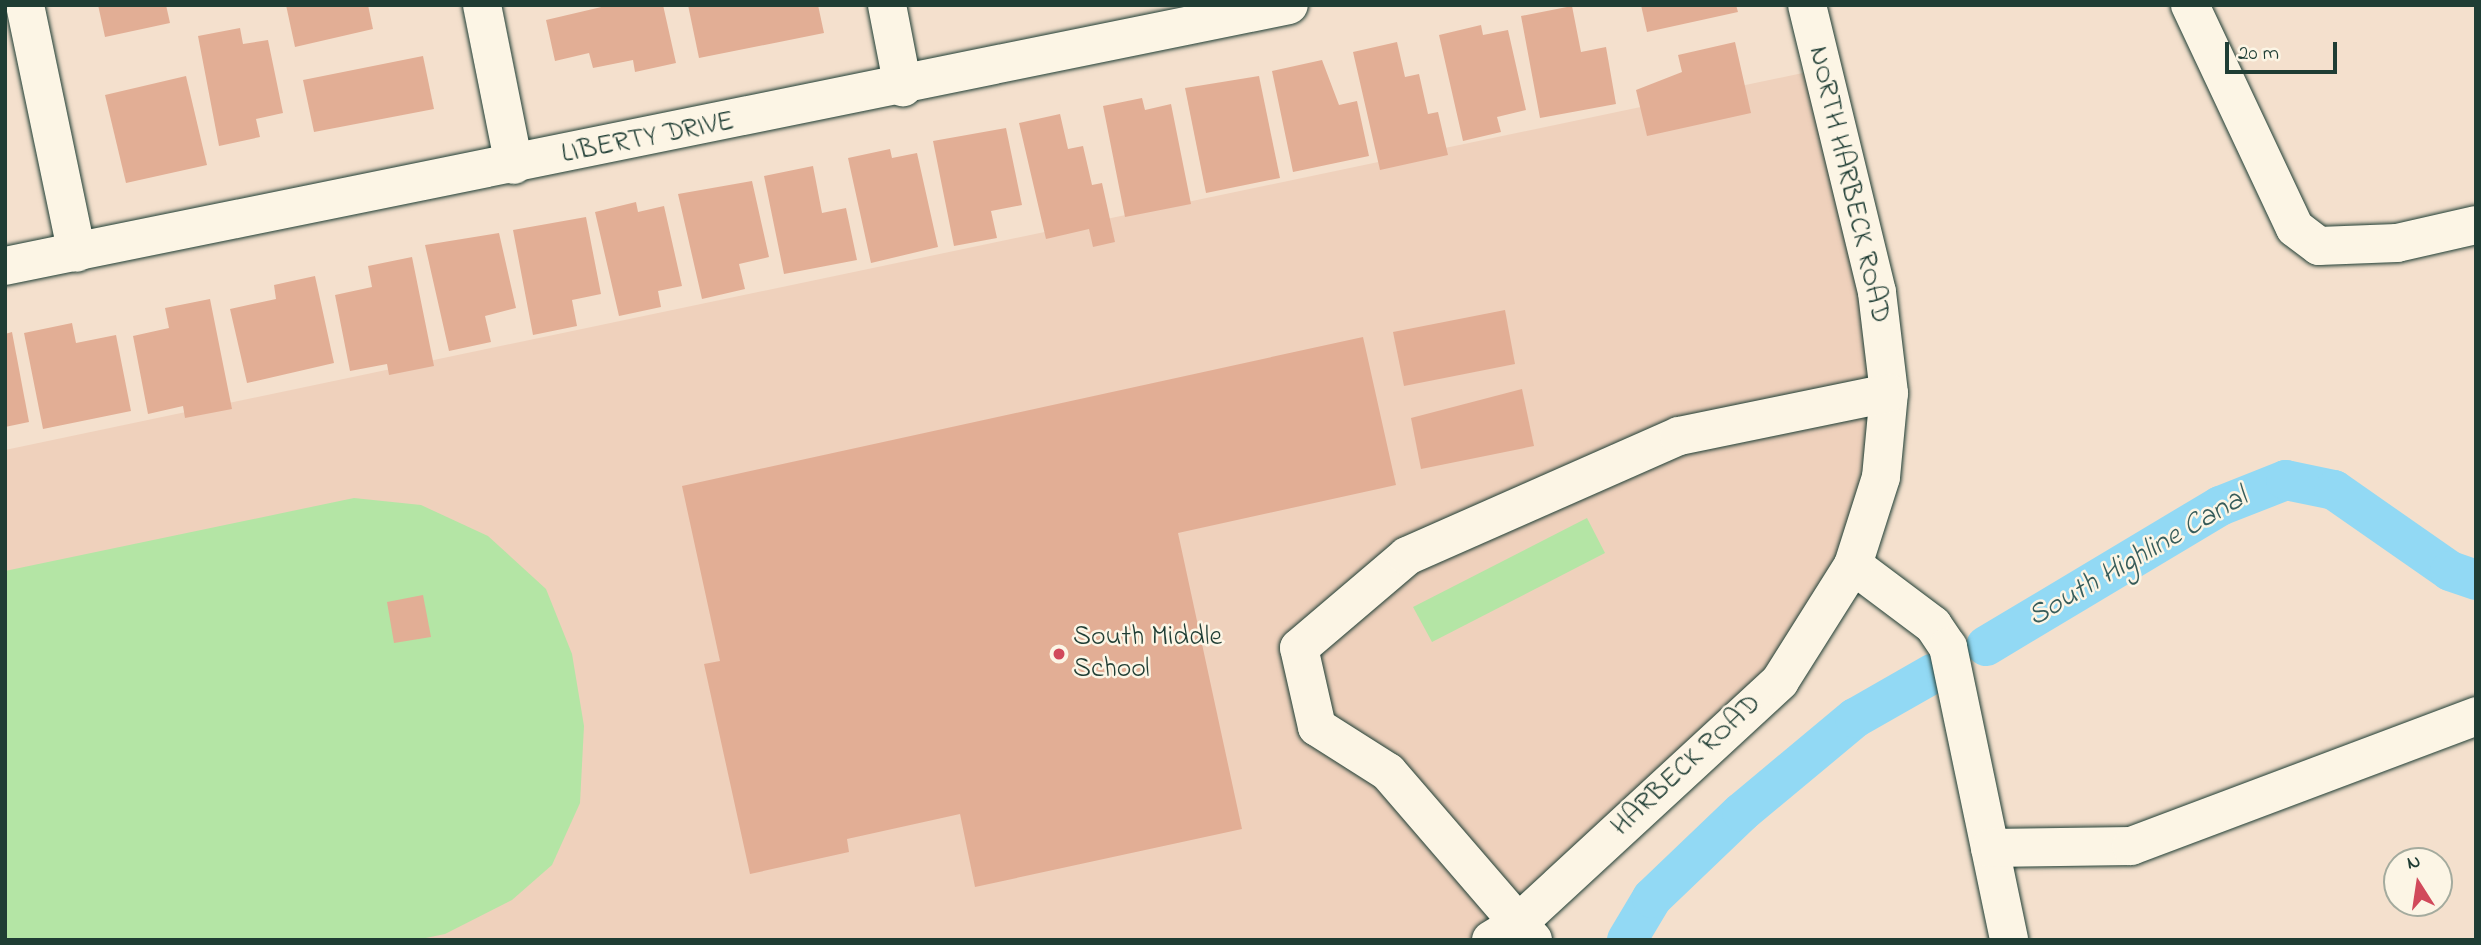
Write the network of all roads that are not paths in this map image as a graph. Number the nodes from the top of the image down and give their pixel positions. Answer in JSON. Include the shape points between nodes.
{"nodes":[{"id":1,"x":25,"y":5,"type":"edge"},
{"id":2,"x":482,"y":5,"type":"edge"},
{"id":3,"x":887,"y":5,"type":"edge"},
{"id":4,"x":1289,"y":5,"type":"edge"},
{"id":5,"x":1807,"y":5,"type":"edge"},
{"id":6,"x":2190,"y":5,"type":"edge"},
{"id":7,"x":903,"y":87,"type":"junction"},
{"id":8,"x":514,"y":165,"type":"junction"},
{"id":9,"x":2476,"y":225,"type":"edge"},
{"id":10,"x":77,"y":253,"type":"junction"},
{"id":11,"x":5,"y":266,"type":"edge"},
{"id":12,"x":1889,"y":393,"type":"junction"},
{"id":13,"x":1853,"y":565,"type":"junction"},
{"id":14,"x":2476,"y":716,"type":"edge"},
{"id":15,"x":1990,"y":848,"type":"junction"},
{"id":16,"x":1513,"y":935,"type":"edge"},
{"id":17,"x":2009,"y":940,"type":"edge"}],
"edges":[{"from":1,"to":10,"type":"street"},
{"from":2,"to":8,"type":"street"},
{"from":3,"to":7,"type":"street"},
{"from":4,"to":7,"type":"street","name":"LIBERTY DRIVE"},
{"from":5,"to":12,"type":"street","name":"NORTH HARBECK ROAD","via":[[1877,292]]},
{"from":6,"to":9,"type":"street","via":[[2295,228],[2319,246],[2397,243]]},
{"from":7,"to":8,"type":"street","name":"LIBERTY DRIVE"},
{"from":8,"to":10,"type":"street","name":"LIBERTY DRIVE"},
{"from":10,"to":11,"type":"street","name":"LIBERTY DRIVE"},
{"from":12,"to":13,"type":"street","name":"NORTH HARBECK ROAD","via":[[1881,477]]},
{"from":12,"to":16,"type":"street","via":[[1679,436],[1407,556],[1299,648],[1317,727],[1388,772]]},
{"from":13,"to":15,"type":"street","via":[[1933,625],[1948,648]]},
{"from":13,"to":16,"type":"street","name":"HARBECK ROAD","via":[[1780,681]]},
{"from":14,"to":15,"type":"street","via":[[2132,846]]},
{"from":15,"to":17,"type":"street"}]}
